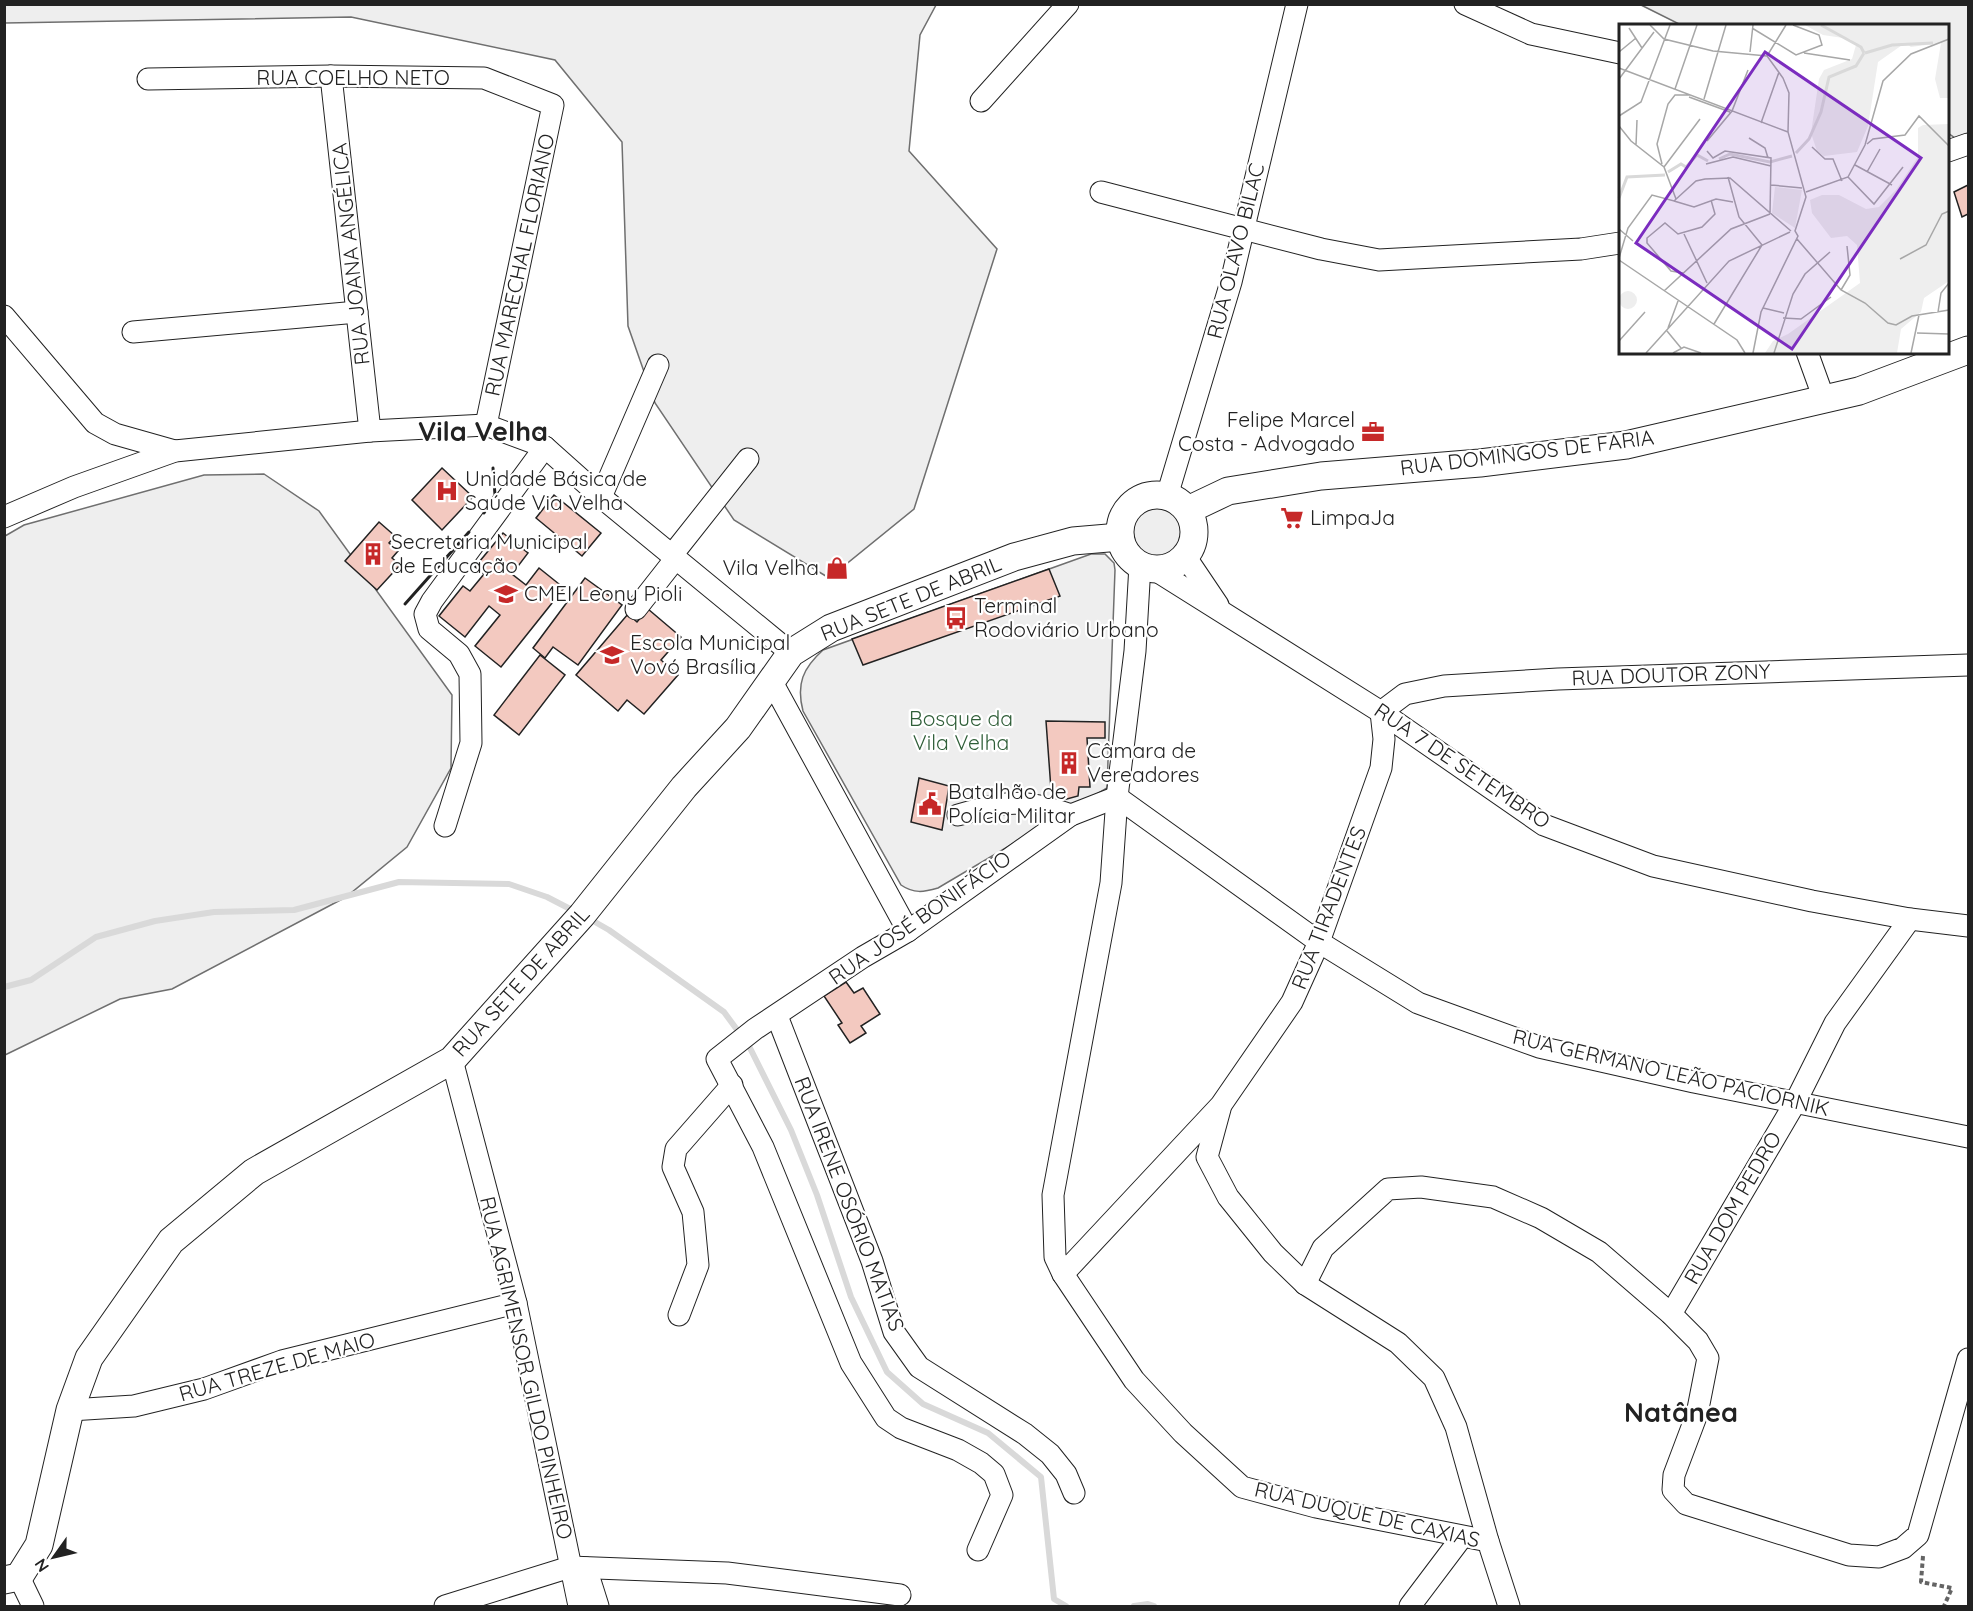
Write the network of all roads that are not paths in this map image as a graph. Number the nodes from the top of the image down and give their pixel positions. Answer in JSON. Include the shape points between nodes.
{"nodes":[{"id":1,"x":1068,"y":4,"type":"edge"},
{"id":2,"x":1297,"y":4,"type":"edge"},
{"id":3,"x":1465,"y":4,"type":"edge"},
{"id":4,"x":1619,"y":53,"type":"edge"},
{"id":5,"x":331,"y":76,"type":"junction"},
{"id":6,"x":148,"y":79,"type":"dead end"},
{"id":7,"x":981,"y":101,"type":"dead end"},
{"id":8,"x":553,"y":105,"type":"joint"},
{"id":9,"x":1968,"y":144,"type":"edge"},
{"id":10,"x":1949,"y":150,"type":"edge"},
{"id":11,"x":1101,"y":192,"type":"dead end"},
{"id":12,"x":1244,"y":228,"type":"junction"},
{"id":13,"x":1619,"y":243,"type":"edge"},
{"id":14,"x":357,"y":312,"type":"junction"},
{"id":15,"x":4,"y":315,"type":"edge"},
{"id":16,"x":133,"y":332,"type":"dead end"},
{"id":17,"x":1968,"y":351,"type":"edge"},
{"id":18,"x":1808,"y":354,"type":"edge"},
{"id":19,"x":658,"y":365,"type":"dead end"},
{"id":20,"x":1824,"y":399,"type":"junction"},
{"id":21,"x":486,"y":424,"type":"junction"},
{"id":22,"x":370,"y":431,"type":"junction"},
{"id":23,"x":545,"y":447,"type":"junction"},
{"id":24,"x":175,"y":452,"type":"junction"},
{"id":25,"x":748,"y":459,"type":"dead end"},
{"id":26,"x":601,"y":497,"type":"junction"},
{"id":27,"x":1177,"y":503,"type":"junction"},
{"id":28,"x":4,"y":517,"type":"edge"},
{"id":29,"x":1120,"y":537,"type":"junction"},
{"id":30,"x":1185,"y":556,"type":"junction"},
{"id":31,"x":674,"y":557,"type":"junction"},
{"id":32,"x":1146,"y":567,"type":"junction"},
{"id":33,"x":636,"y":609,"type":"dead end"},
{"id":34,"x":1222,"y":611,"type":"junction"},
{"id":35,"x":791,"y":653,"type":"junction"},
{"id":36,"x":1968,"y":665,"type":"edge"},
{"id":37,"x":772,"y":682,"type":"junction"},
{"id":38,"x":1381,"y":712,"type":"junction"},
{"id":39,"x":1117,"y":797,"type":"junction"},
{"id":40,"x":958,"y":815,"type":"dead end"},
{"id":41,"x":1071,"y":815,"type":"junction"},
{"id":42,"x":445,"y":826,"type":"dead end"},
{"id":43,"x":1910,"y":919,"type":"junction"},
{"id":44,"x":1968,"y":926,"type":"edge"},
{"id":45,"x":908,"y":931,"type":"junction"},
{"id":46,"x":1319,"y":942,"type":"junction"},
{"id":47,"x":777,"y":1016,"type":"junction"},
{"id":48,"x":452,"y":1060,"type":"junction"},
{"id":49,"x":732,"y":1085,"type":"junction"},
{"id":50,"x":1794,"y":1103,"type":"junction"},
{"id":51,"x":1221,"y":1105,"type":"junction"},
{"id":52,"x":1966,"y":1140,"type":"edge"},
{"id":53,"x":1062,"y":1274,"type":"junction"},
{"id":54,"x":1305,"y":1284,"type":"junction"},
{"id":55,"x":516,"y":1303,"type":"junction"},
{"id":56,"x":1671,"y":1314,"type":"junction"},
{"id":57,"x":679,"y":1315,"type":"dead end"},
{"id":58,"x":1968,"y":1359,"type":"edge"},
{"id":59,"x":70,"y":1410,"type":"junction"},
{"id":60,"x":1074,"y":1492,"type":"dead end"},
{"id":61,"x":1462,"y":1537,"type":"junction"},
{"id":62,"x":1488,"y":1540,"type":"junction"},
{"id":63,"x":978,"y":1550,"type":"dead end"},
{"id":64,"x":578,"y":1568,"type":"junction"},
{"id":65,"x":12,"y":1579,"type":"edge"},
{"id":66,"x":900,"y":1595,"type":"dead end"},
{"id":67,"x":33,"y":1606,"type":"edge"},
{"id":68,"x":445,"y":1606,"type":"edge"},
{"id":69,"x":579,"y":1606,"type":"edge"},
{"id":70,"x":598,"y":1606,"type":"edge"},
{"id":71,"x":1410,"y":1606,"type":"edge"},
{"id":72,"x":1509,"y":1606,"type":"edge"}],
"edges":[{"from":1,"to":7,"type":"street"},
{"from":2,"to":12,"type":"street","name":"RUA OLAVO BILAC"},
{"from":3,"to":4,"type":"street","via":[[1531,34]]},
{"from":5,"to":6,"type":"street","name":"RUA COELHO NETO"},
{"from":5,"to":8,"type":"street","name":"RUA COELHO NETO","via":[[484,78]]},
{"from":5,"to":14,"type":"street","name":"RUA JOANA ANGÉLICA"},
{"from":8,"to":21,"type":"street","name":"RUA MARECHAL FLORIANO"},
{"from":9,"to":10,"type":"street"},
{"from":11,"to":12,"type":"street"},
{"from":12,"to":13,"type":"street","via":[[1379,261],[1581,249]]},
{"from":12,"to":27,"type":"street","name":"RUA OLAVO BILAC","via":[[1207,367]]},
{"from":14,"to":16,"type":"street"},
{"from":14,"to":22,"type":"street","name":"RUA JOANA ANGÉLICA"},
{"from":15,"to":24,"type":"street","via":[[95,423],[115,434]]},
{"from":17,"to":20,"type":"main road","name":"RUA DOMINGOS DE FARIA","via":[[1859,391]]},
{"from":18,"to":20,"type":"street"},
{"from":19,"to":26,"type":"street"},
{"from":20,"to":27,"type":"main road","name":"RUA DOMINGOS DE FARIA","via":[[1626,445],[1480,463],[1321,476]]},
{"from":21,"to":22,"type":"street"},
{"from":21,"to":23,"type":"street"},
{"from":22,"to":24,"type":"street"},
{"from":23,"to":26,"type":"street"},
{"from":23,"to":42,"type":"street","via":[[425,614],[429,629],[459,654],[470,674],[471,743]]},
{"from":24,"to":28,"type":"street","via":[[74,487]]},
{"from":25,"to":31,"type":"street"},
{"from":26,"to":31,"type":"street"},
{"from":27,"to":29,"type":"main road","via":[[1143,497],[1132,504],[1120,525]]},
{"from":27,"to":30,"type":"main road","via":[[1193,521],[1192,546]]},
{"from":29,"to":32,"type":"main road","via":[[1124,548]]},
{"from":29,"to":35,"type":"main road","name":"RUA SETE DE ABRIL","via":[[1073,542],[1014,556],[831,628]]},
{"from":30,"to":32,"type":"main road","via":[[1175,564]]},
{"from":30,"to":34,"type":"street","name":"RUA 7 DE SETEMBRO"},
{"from":31,"to":33,"type":"street"},
{"from":31,"to":35,"type":"street"},
{"from":32,"to":34,"type":"street","name":"RUA 7 DE SETEMBRO"},
{"from":32,"to":39,"type":"street","name":"RUA DUQUE DE CAXIAS"},
{"from":34,"to":38,"type":"street","name":"RUA 7 DE SETEMBRO"},
{"from":35,"to":37,"type":"main road","name":"RUA SETE DE ABRIL"},
{"from":36,"to":38,"type":"street","name":"RUA DOUTOR ZONY","via":[[1444,686],[1405,694]]},
{"from":37,"to":45,"type":"street"},
{"from":37,"to":48,"type":"main road","name":"RUA SETE DE ABRIL","via":[[582,915]]},
{"from":38,"to":43,"type":"street","name":"RUA 7 DE SETEMBRO","via":[[1544,825],[1653,866]]},
{"from":38,"to":46,"type":"street","name":"RUA TIRADENTES","via":[[1381,768]]},
{"from":39,"to":41,"type":"street","name":"RUA JOSÉ BONIFÁCIO"},
{"from":39,"to":46,"type":"street","name":"RUA GERMANO LEÃO PACIORNIK"},
{"from":39,"to":53,"type":"street","name":"RUA DUQUE DE CAXIAS","via":[[1111,883],[1053,1195],[1055,1257]]},
{"from":40,"to":41,"type":"street","via":[[1000,802],[1043,806]]},
{"from":41,"to":45,"type":"street","name":"RUA JOSÉ BONIFÁCIO"},
{"from":43,"to":44,"type":"street","name":"RUA 7 DE SETEMBRO"},
{"from":43,"to":50,"type":"street","name":"RUA DOM PEDRO","via":[[1835,1023]]},
{"from":45,"to":47,"type":"street","name":"RUA JOSÉ BONIFÁCIO"},
{"from":46,"to":50,"type":"street","name":"RUA GERMANO LEÃO PACIORNIK","via":[[1418,1003],[1539,1047]]},
{"from":46,"to":51,"type":"street","name":"RUA TIRADENTES","via":[[1292,1002]]},
{"from":47,"to":49,"type":"street","name":"RUA JOSÉ BONIFÁCIO","via":[[717,1059]]},
{"from":47,"to":60,"type":"street","name":"RUA IRENE OSÓRIO MATIAS","via":[[872,1261],[894,1332],[919,1368],[1050,1454]]},
{"from":48,"to":55,"type":"street","name":"RUA AGRIMENSOR GILDO PINHEIRO"},
{"from":48,"to":59,"type":"main road","name":"RUA SETE DE ABRIL","via":[[254,1172],[171,1241],[89,1358]]},
{"from":49,"to":57,"type":"street","via":[[676,1149],[673,1167],[693,1212],[698,1265]]},
{"from":49,"to":63,"type":"street","via":[[763,1147],[851,1363],[886,1418],[901,1428],[958,1450],[994,1474],[1002,1495]]},
{"from":50,"to":52,"type":"street","name":"RUA GERMANO LEÃO PACIORNIK"},
{"from":50,"to":56,"type":"street","name":"RUA DOM PEDRO"},
{"from":51,"to":53,"type":"street","name":"RUA TIRADENTES"},
{"from":51,"to":54,"type":"street","via":[[1207,1157],[1227,1197],[1273,1253]]},
{"from":53,"to":61,"type":"street","name":"RUA DUQUE DE CAXIAS","via":[[1134,1380],[1183,1433],[1242,1487],[1316,1507]]},
{"from":54,"to":56,"type":"street","via":[[1323,1248],[1388,1189],[1421,1187],[1493,1197],[1541,1218],[1599,1252]]},
{"from":54,"to":62,"type":"street","via":[[1398,1343],[1434,1378],[1456,1427]]},
{"from":55,"to":59,"type":"street","name":"RUA TREZE DE MAIO","via":[[282,1361],[204,1389],[134,1406]]},
{"from":55,"to":64,"type":"street","name":"RUA AGRIMENSOR GILDO PINHEIRO"},
{"from":56,"to":58,"type":"street","via":[[1698,1341],[1708,1358],[1698,1414],[1674,1475],[1673,1490],[1686,1504],[1849,1555],[1879,1557],[1903,1548],[1918,1535]]},
{"from":59,"to":65,"type":"main road","name":"RUA SETE DE ABRIL","via":[[39,1545]]},
{"from":61,"to":62,"type":"street","name":"RUA DUQUE DE CAXIAS"},
{"from":61,"to":71,"type":"street"},
{"from":62,"to":72,"type":"street","name":"RUA DUQUE DE CAXIAS"},
{"from":64,"to":66,"type":"street","via":[[728,1573]]},
{"from":64,"to":68,"type":"street"},
{"from":64,"to":69,"type":"street","name":"RUA AGRIMENSOR GILDO PINHEIRO"},
{"from":64,"to":70,"type":"street"},
{"from":65,"to":67,"type":"street","name":"RUA SETE DE ABRIL"}]}
